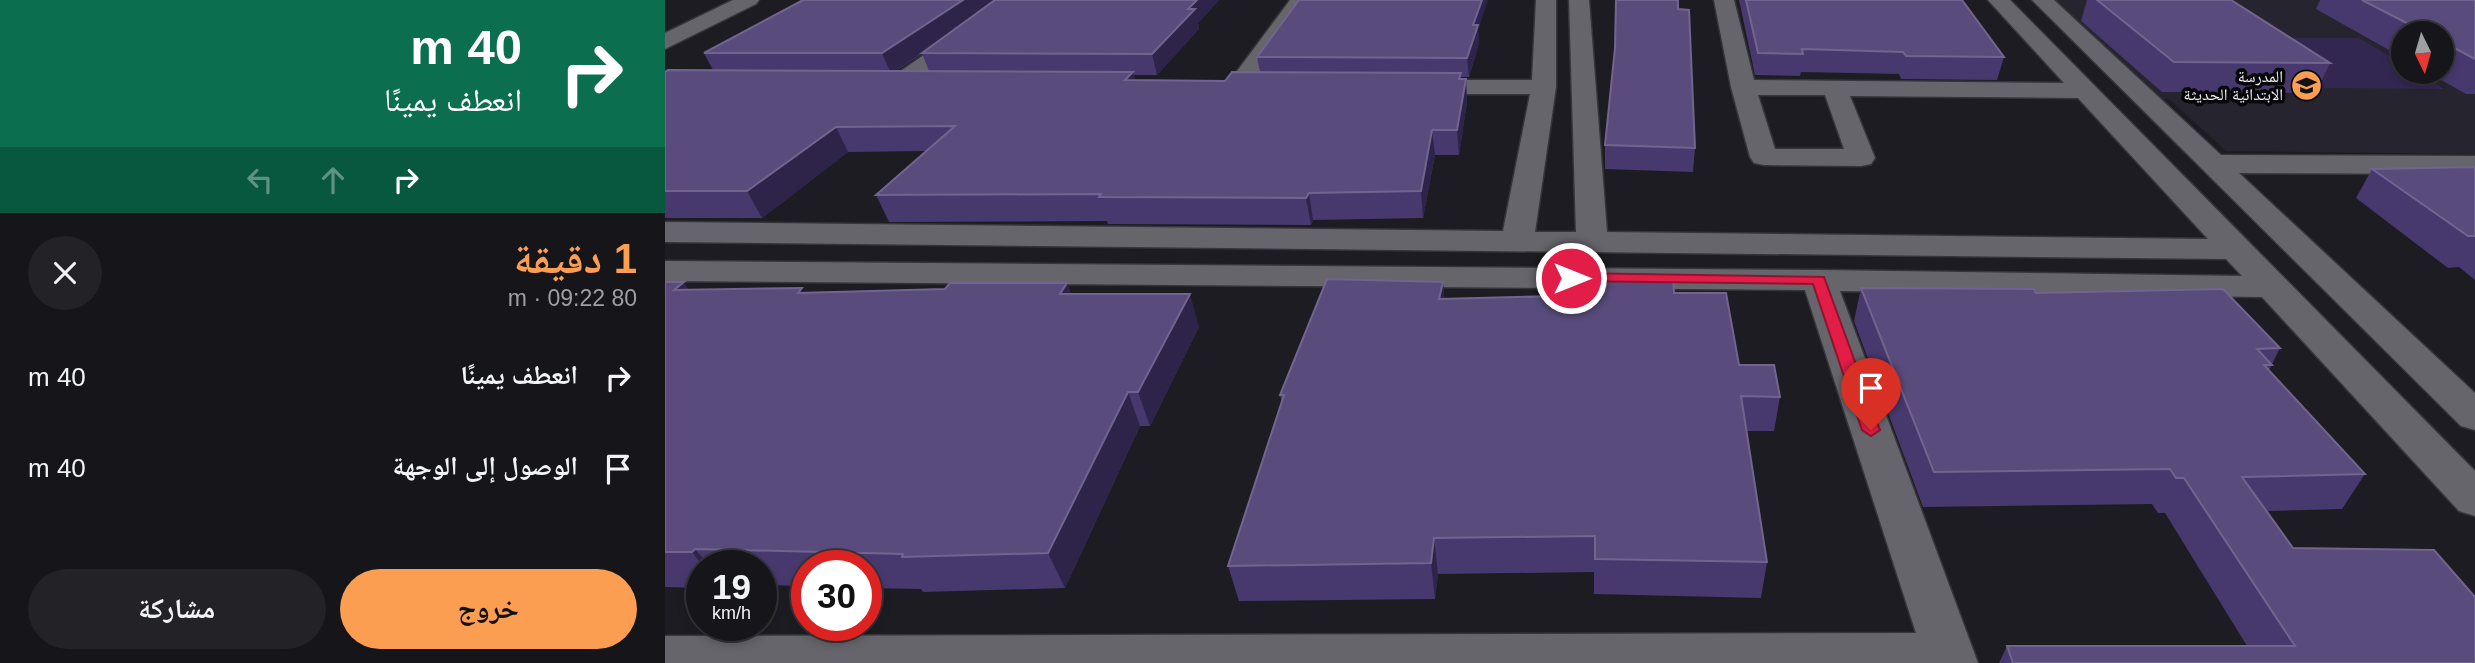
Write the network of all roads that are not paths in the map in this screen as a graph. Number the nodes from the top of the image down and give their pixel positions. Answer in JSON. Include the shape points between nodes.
{"nodes":[{"id":1,"x":705,"y":0,"type":"edge"},
{"id":2,"x":749,"y":0,"type":"edge"},
{"id":3,"x":1015,"y":0,"type":"edge"},
{"id":4,"x":1301,"y":0,"type":"edge"},
{"id":5,"x":1546,"y":0,"type":"edge"},
{"id":6,"x":1579,"y":0,"type":"edge"},
{"id":7,"x":1724,"y":0,"type":"edge"},
{"id":8,"x":1998,"y":0,"type":"edge"},
{"id":9,"x":2042,"y":0,"type":"edge"},
{"id":10,"x":675,"y":14,"type":"dead end"},
{"id":11,"x":665,"y":42,"type":"edge"},
{"id":12,"x":869,"y":85,"type":"edge"},
{"id":13,"x":897,"y":85,"type":"junction"},
{"id":14,"x":938,"y":85,"type":"edge"},
{"id":15,"x":1210,"y":86,"type":"edge"},
{"id":16,"x":1238,"y":86,"type":"junction"},
{"id":17,"x":1266,"y":86,"type":"edge"},
{"id":18,"x":1391,"y":87,"type":"edge"},
{"id":19,"x":1544,"y":87,"type":"junction"},
{"id":20,"x":1743,"y":87,"type":"junction"},
{"id":21,"x":1835,"y":88,"type":"junction"},
{"id":22,"x":2085,"y":91,"type":"junction"},
{"id":23,"x":2212,"y":164,"type":"junction"},
{"id":24,"x":2475,"y":165,"type":"edge"},
{"id":25,"x":665,"y":232,"type":"edge"},
{"id":26,"x":1517,"y":242,"type":"junction"},
{"id":27,"x":1592,"y":242,"type":"junction"},
{"id":28,"x":2236,"y":249,"type":"junction"},
{"id":29,"x":665,"y":271,"type":"edge"},
{"id":30,"x":1819,"y":280,"type":"junction"},
{"id":31,"x":2271,"y":286,"type":"junction"},
{"id":32,"x":2472,"y":410,"type":"edge"},
{"id":33,"x":2475,"y":499,"type":"edge"},
{"id":34,"x":665,"y":659,"type":"edge"},
{"id":35,"x":1951,"y":659,"type":"edge"}],
"edges":[{"from":1,"to":10,"type":"street"},
{"from":2,"to":11,"type":"street"},
{"from":3,"to":13,"type":"street"},
{"from":4,"to":16,"type":"street"},
{"from":5,"to":19,"type":"street"},
{"from":6,"to":27,"type":"street"},
{"from":7,"to":20,"type":"street"},
{"from":8,"to":22,"type":"street"},
{"from":9,"to":23,"type":"street"},
{"from":12,"to":13,"type":"street"},
{"from":13,"to":14,"type":"street"},
{"from":15,"to":16,"type":"street"},
{"from":16,"to":17,"type":"street"},
{"from":18,"to":19,"type":"street"},
{"from":19,"to":26,"type":"street"},
{"from":20,"to":21,"type":"street"},
{"from":20,"to":21,"type":"street","via":[[1764,157],[1861,158]]},
{"from":21,"to":22,"type":"street"},
{"from":22,"to":28,"type":"street"},
{"from":23,"to":24,"type":"street"},
{"from":23,"to":32,"type":"street"},
{"from":25,"to":26,"type":"street"},
{"from":26,"to":27,"type":"street"},
{"from":27,"to":28,"type":"street"},
{"from":28,"to":31,"type":"street"},
{"from":29,"to":30,"type":"street"},
{"from":30,"to":31,"type":"street"},
{"from":30,"to":35,"type":"street"},
{"from":31,"to":33,"type":"street"},
{"from":34,"to":35,"type":"street"}]}
